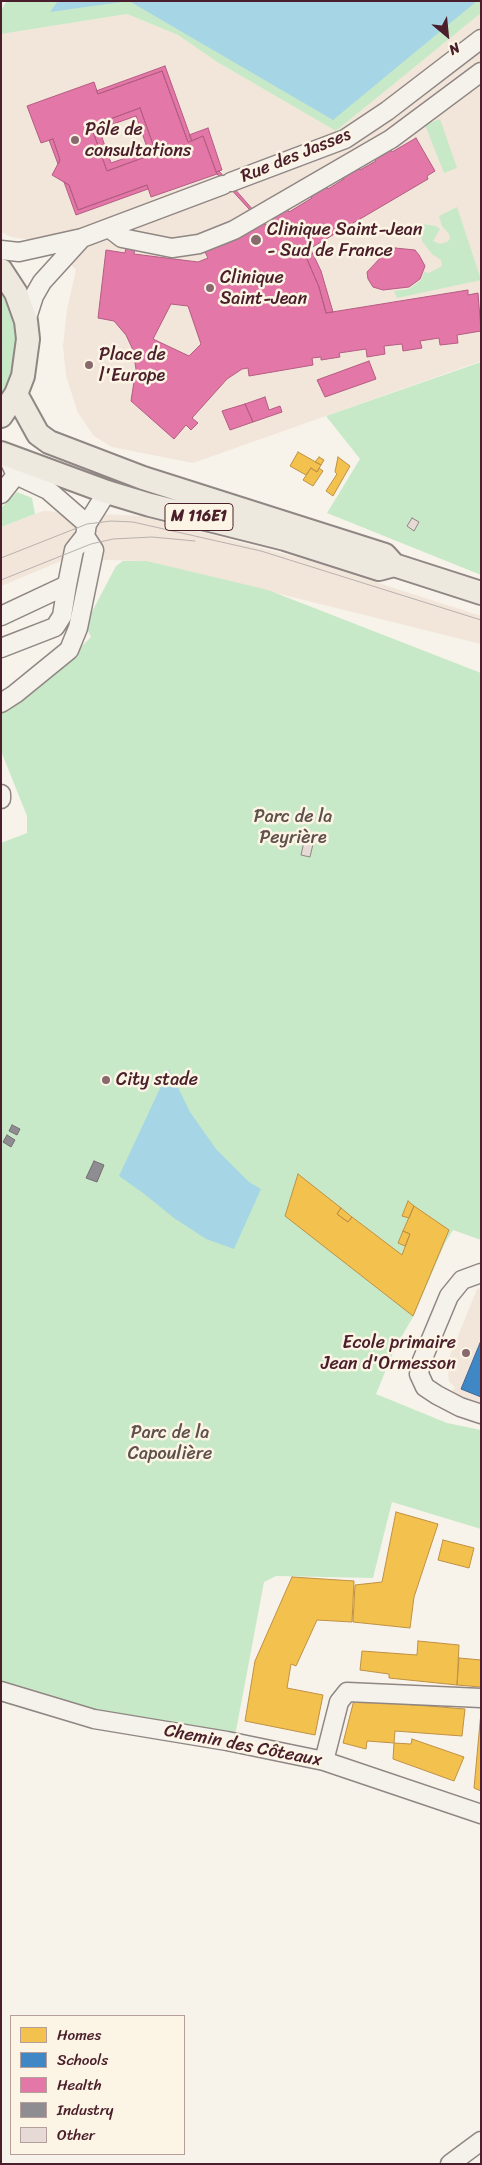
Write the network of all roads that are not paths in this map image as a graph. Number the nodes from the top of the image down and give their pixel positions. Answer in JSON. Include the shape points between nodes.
{"nodes":[{"id":1,"x":481,"y":39,"type":"edge"},
{"id":2,"x":481,"y":72,"type":"edge"},
{"id":3,"x":109,"y":228,"type":"junction"},
{"id":4,"x":82,"y":238,"type":"junction"},
{"id":5,"x":1,"y":250,"type":"edge"},
{"id":6,"x":1,"y":270,"type":"edge"},
{"id":7,"x":26,"y":321,"type":"junction"},
{"id":8,"x":16,"y":394,"type":"junction"},
{"id":9,"x":1,"y":416,"type":"edge"},
{"id":10,"x":4,"y":454,"type":"edge"},
{"id":11,"x":118,"y":470,"type":"junction"},
{"id":12,"x":16,"y":475,"type":"junction"},
{"id":13,"x":108,"y":492,"type":"junction"},
{"id":14,"x":1,"y":494,"type":"edge"},
{"id":15,"x":86,"y":530,"type":"junction"},
{"id":16,"x":394,"y":565,"type":"junction"},
{"id":17,"x":67,"y":585,"type":"junction"},
{"id":18,"x":481,"y":593,"type":"edge"},
{"id":19,"x":1,"y":616,"type":"edge"},
{"id":20,"x":1,"y":648,"type":"edge"},
{"id":21,"x":1,"y":703,"type":"edge"},
{"id":22,"x":1,"y":794,"type":"edge"},
{"id":23,"x":1,"y":799,"type":"edge"},
{"id":24,"x":481,"y":1273,"type":"edge"},
{"id":25,"x":481,"y":1414,"type":"edge"},
{"id":26,"x":1,"y":1691,"type":"edge"},
{"id":27,"x":481,"y":1698,"type":"edge"},
{"id":28,"x":324,"y":1761,"type":"junction"},
{"id":29,"x":481,"y":1814,"type":"edge"},
{"id":30,"x":481,"y":2141,"type":"edge"},
{"id":31,"x":450,"y":2164,"type":"edge"}],
"edges":[{"from":1,"to":3,"type":"street","name":"Rue des Jasses","via":[[345,139]]},
{"from":2,"to":3,"type":"street","via":[[391,139],[234,230],[199,244],[172,248],[122,238]]},
{"from":3,"to":4,"type":"street","name":"Rue des Jasses"},
{"from":4,"to":5,"type":"street","name":"Rue des Jasses","via":[[19,252]]},
{"from":4,"to":7,"type":"street","name":"Rue des Jasses","via":[[42,282]]},
{"from":6,"to":7,"type":"main road","via":[[16,293]]},
{"from":7,"to":8,"type":"main road","via":[[27,358]]},
{"from":8,"to":9,"type":"main road"},
{"from":8,"to":11,"type":"main road","number":"M 116E1","via":[[38,434],[49,442]]},
{"from":10,"to":12,"type":"street"},
{"from":10,"to":13,"type":"main road","number":"M 116E1"},
{"from":11,"to":13,"type":"main road"},
{"from":11,"to":16,"type":"main road","number":"M 116E1","via":[[385,555]]},
{"from":12,"to":14,"type":"street"},
{"from":12,"to":15,"type":"street","via":[[48,490]]},
{"from":13,"to":15,"type":"street"},
{"from":13,"to":16,"type":"main road","number":"M 116E1","via":[[285,539],[379,569]]},
{"from":15,"to":17,"type":"street","via":[[74,550]]},
{"from":15,"to":21,"type":"street","via":[[94,550],[78,628],[69,650]]},
{"from":16,"to":18,"type":"main road","number":"M 116E1"},
{"from":17,"to":19,"type":"street"},
{"from":17,"to":20,"type":"street","via":[[62,616],[55,627]]},
{"from":22,"to":23,"type":"street"},
{"from":24,"to":25,"type":"street","via":[[462,1280],[449,1296],[419,1374],[426,1387],[437,1395]]},
{"from":26,"to":28,"type":"street","name":"Chemin des Côteaux","via":[[94,1718]]},
{"from":27,"to":28,"type":"street","via":[[347,1692],[339,1702]]},
{"from":28,"to":29,"type":"street","name":"Chemin des Côteaux"},
{"from":30,"to":31,"type":"street"}]}
